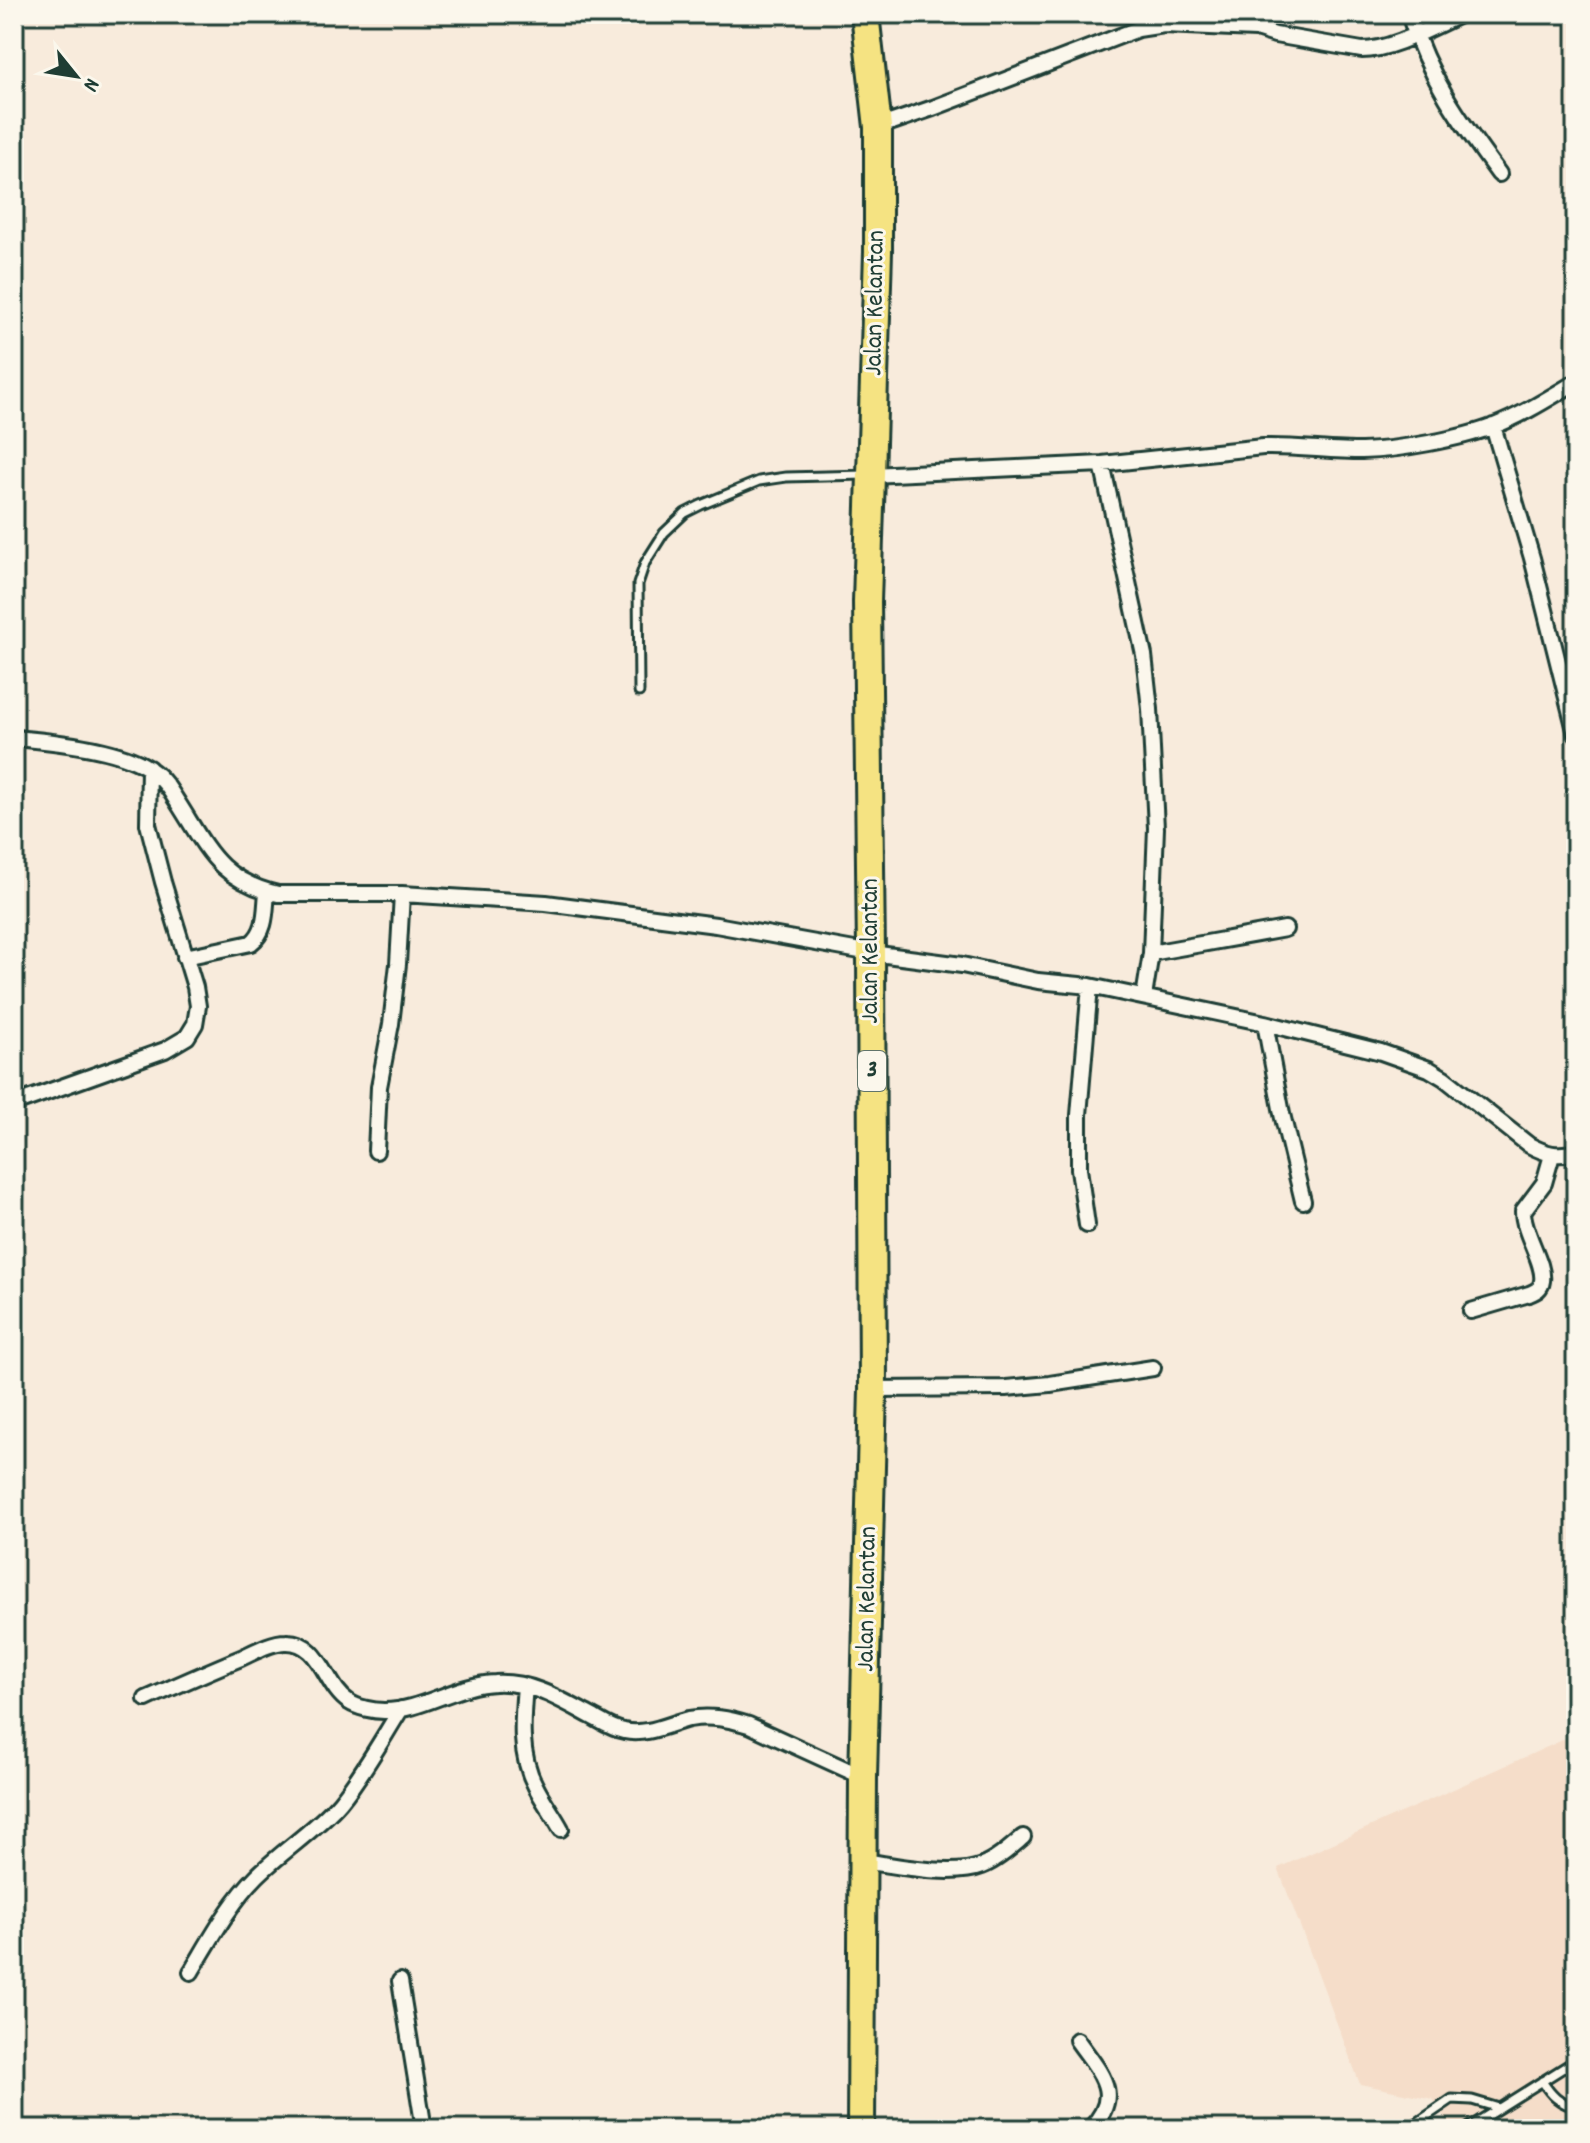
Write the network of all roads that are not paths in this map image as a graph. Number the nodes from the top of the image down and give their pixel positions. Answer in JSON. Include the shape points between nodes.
{"nodes":[{"id":1,"x":865,"y":14,"type":"edge"},
{"id":2,"x":1409,"y":14,"type":"edge"},
{"id":3,"x":1462,"y":14,"type":"edge"},
{"id":4,"x":1415,"y":34,"type":"junction"},
{"id":5,"x":878,"y":127,"type":"junction"},
{"id":6,"x":1499,"y":174,"type":"dead end"},
{"id":7,"x":1576,"y":382,"type":"edge"},
{"id":8,"x":1493,"y":426,"type":"junction"},
{"id":9,"x":1102,"y":464,"type":"junction"},
{"id":10,"x":871,"y":475,"type":"junction"},
{"id":11,"x":639,"y":692,"type":"dead end"},
{"id":12,"x":1576,"y":734,"type":"edge"},
{"id":13,"x":20,"y":738,"type":"edge"},
{"id":14,"x":149,"y":768,"type":"junction"},
{"id":15,"x":267,"y":892,"type":"junction"},
{"id":16,"x":402,"y":894,"type":"junction"},
{"id":17,"x":1285,"y":929,"type":"dead end"},
{"id":18,"x":871,"y":953,"type":"junction"},
{"id":19,"x":1151,"y":953,"type":"junction"},
{"id":20,"x":185,"y":957,"type":"junction"},
{"id":21,"x":1090,"y":986,"type":"junction"},
{"id":22,"x":1144,"y":997,"type":"junction"},
{"id":23,"x":1265,"y":1023,"type":"junction"},
{"id":24,"x":14,"y":1104,"type":"edge"},
{"id":25,"x":376,"y":1151,"type":"dead end"},
{"id":26,"x":1576,"y":1152,"type":"edge"},
{"id":27,"x":1552,"y":1155,"type":"junction"},
{"id":28,"x":1303,"y":1201,"type":"dead end"},
{"id":29,"x":1087,"y":1225,"type":"dead end"},
{"id":30,"x":1471,"y":1311,"type":"dead end"},
{"id":31,"x":1153,"y":1368,"type":"dead end"},
{"id":32,"x":873,"y":1389,"type":"junction"},
{"id":33,"x":525,"y":1686,"type":"junction"},
{"id":34,"x":146,"y":1699,"type":"dead end"},
{"id":35,"x":401,"y":1709,"type":"junction"},
{"id":36,"x":863,"y":1777,"type":"junction"},
{"id":37,"x":561,"y":1829,"type":"dead end"},
{"id":38,"x":1023,"y":1837,"type":"dead end"},
{"id":39,"x":862,"y":1861,"type":"junction"},
{"id":40,"x":191,"y":1972,"type":"dead end"},
{"id":41,"x":400,"y":1981,"type":"dead end"},
{"id":42,"x":1077,"y":2040,"type":"dead end"},
{"id":43,"x":1576,"y":2060,"type":"edge"},
{"id":44,"x":1542,"y":2081,"type":"junction"},
{"id":45,"x":1576,"y":2107,"type":"edge"},
{"id":46,"x":1499,"y":2108,"type":"junction"},
{"id":47,"x":424,"y":2129,"type":"edge"},
{"id":48,"x":861,"y":2129,"type":"edge"},
{"id":49,"x":1090,"y":2129,"type":"edge"},
{"id":50,"x":1408,"y":2129,"type":"edge"},
{"id":51,"x":1466,"y":2129,"type":"edge"}],
"edges":[{"from":1,"to":5,"type":"highway","name":"Jalan Kelantan","number":"3"},
{"from":2,"to":4,"type":"street"},
{"from":3,"to":4,"type":"street"},
{"from":4,"to":5,"type":"street","via":[[1362,50],[1256,29],[1138,29]]},
{"from":4,"to":6,"type":"street","via":[[1455,115]]},
{"from":5,"to":10,"type":"highway","name":"Jalan Kelantan","number":"3"},
{"from":7,"to":8,"type":"street"},
{"from":8,"to":9,"type":"street","via":[[1433,442],[1366,451],[1263,447]]},
{"from":8,"to":12,"type":"street"},
{"from":9,"to":10,"type":"street"},
{"from":9,"to":19,"type":"street","via":[[1144,655],[1150,709],[1156,828]]},
{"from":10,"to":11,"type":"lane","via":[[759,481],[685,513],[664,533],[638,584]]},
{"from":10,"to":18,"type":"highway","name":"Jalan Kelantan","number":"3"},
{"from":13,"to":14,"type":"street","via":[[125,756]]},
{"from":14,"to":15,"type":"street","via":[[164,782],[216,862],[237,879]]},
{"from":14,"to":20,"type":"street","via":[[148,824]]},
{"from":15,"to":16,"type":"street"},
{"from":15,"to":20,"type":"street","via":[[258,938]]},
{"from":16,"to":18,"type":"street","via":[[620,911]]},
{"from":16,"to":25,"type":"street"},
{"from":17,"to":19,"type":"street"},
{"from":18,"to":21,"type":"street"},
{"from":18,"to":32,"type":"highway","name":"Jalan Kelantan","number":"3"},
{"from":19,"to":22,"type":"street"},
{"from":20,"to":24,"type":"street","via":[[198,1006],[187,1037],[165,1050]]},
{"from":21,"to":22,"type":"street"},
{"from":21,"to":29,"type":"street","via":[[1079,1115]]},
{"from":22,"to":23,"type":"street"},
{"from":23,"to":27,"type":"street","via":[[1429,1069],[1529,1145]]},
{"from":23,"to":28,"type":"street"},
{"from":26,"to":27,"type":"street"},
{"from":27,"to":30,"type":"street","via":[[1544,1183],[1523,1211],[1541,1285],[1529,1294]]},
{"from":31,"to":32,"type":"street","via":[[1006,1388]]},
{"from":32,"to":36,"type":"highway","name":"Jalan Kelantan","number":"3"},
{"from":33,"to":35,"type":"street","via":[[493,1683]]},
{"from":33,"to":36,"type":"street","via":[[624,1731],[647,1731],[691,1719],[730,1719]]},
{"from":33,"to":37,"type":"street","via":[[527,1765]]},
{"from":34,"to":35,"type":"street","via":[[286,1642],[300,1644],[318,1659],[349,1702],[384,1711]]},
{"from":35,"to":40,"type":"street","via":[[340,1802],[246,1887]]},
{"from":36,"to":39,"type":"highway","name":"Jalan Kelantan","number":"3"},
{"from":38,"to":39,"type":"street","via":[[980,1867],[959,1871]]},
{"from":39,"to":48,"type":"highway","name":"Jalan Kelantan","number":"3"},
{"from":41,"to":47,"type":"street"},
{"from":42,"to":49,"type":"street","via":[[1108,2095],[1102,2117]]},
{"from":43,"to":44,"type":"lane"},
{"from":44,"to":45,"type":"lane","via":[[1561,2103]]},
{"from":44,"to":46,"type":"lane"},
{"from":46,"to":50,"type":"lane","via":[[1452,2099]]},
{"from":46,"to":51,"type":"lane"}]}
